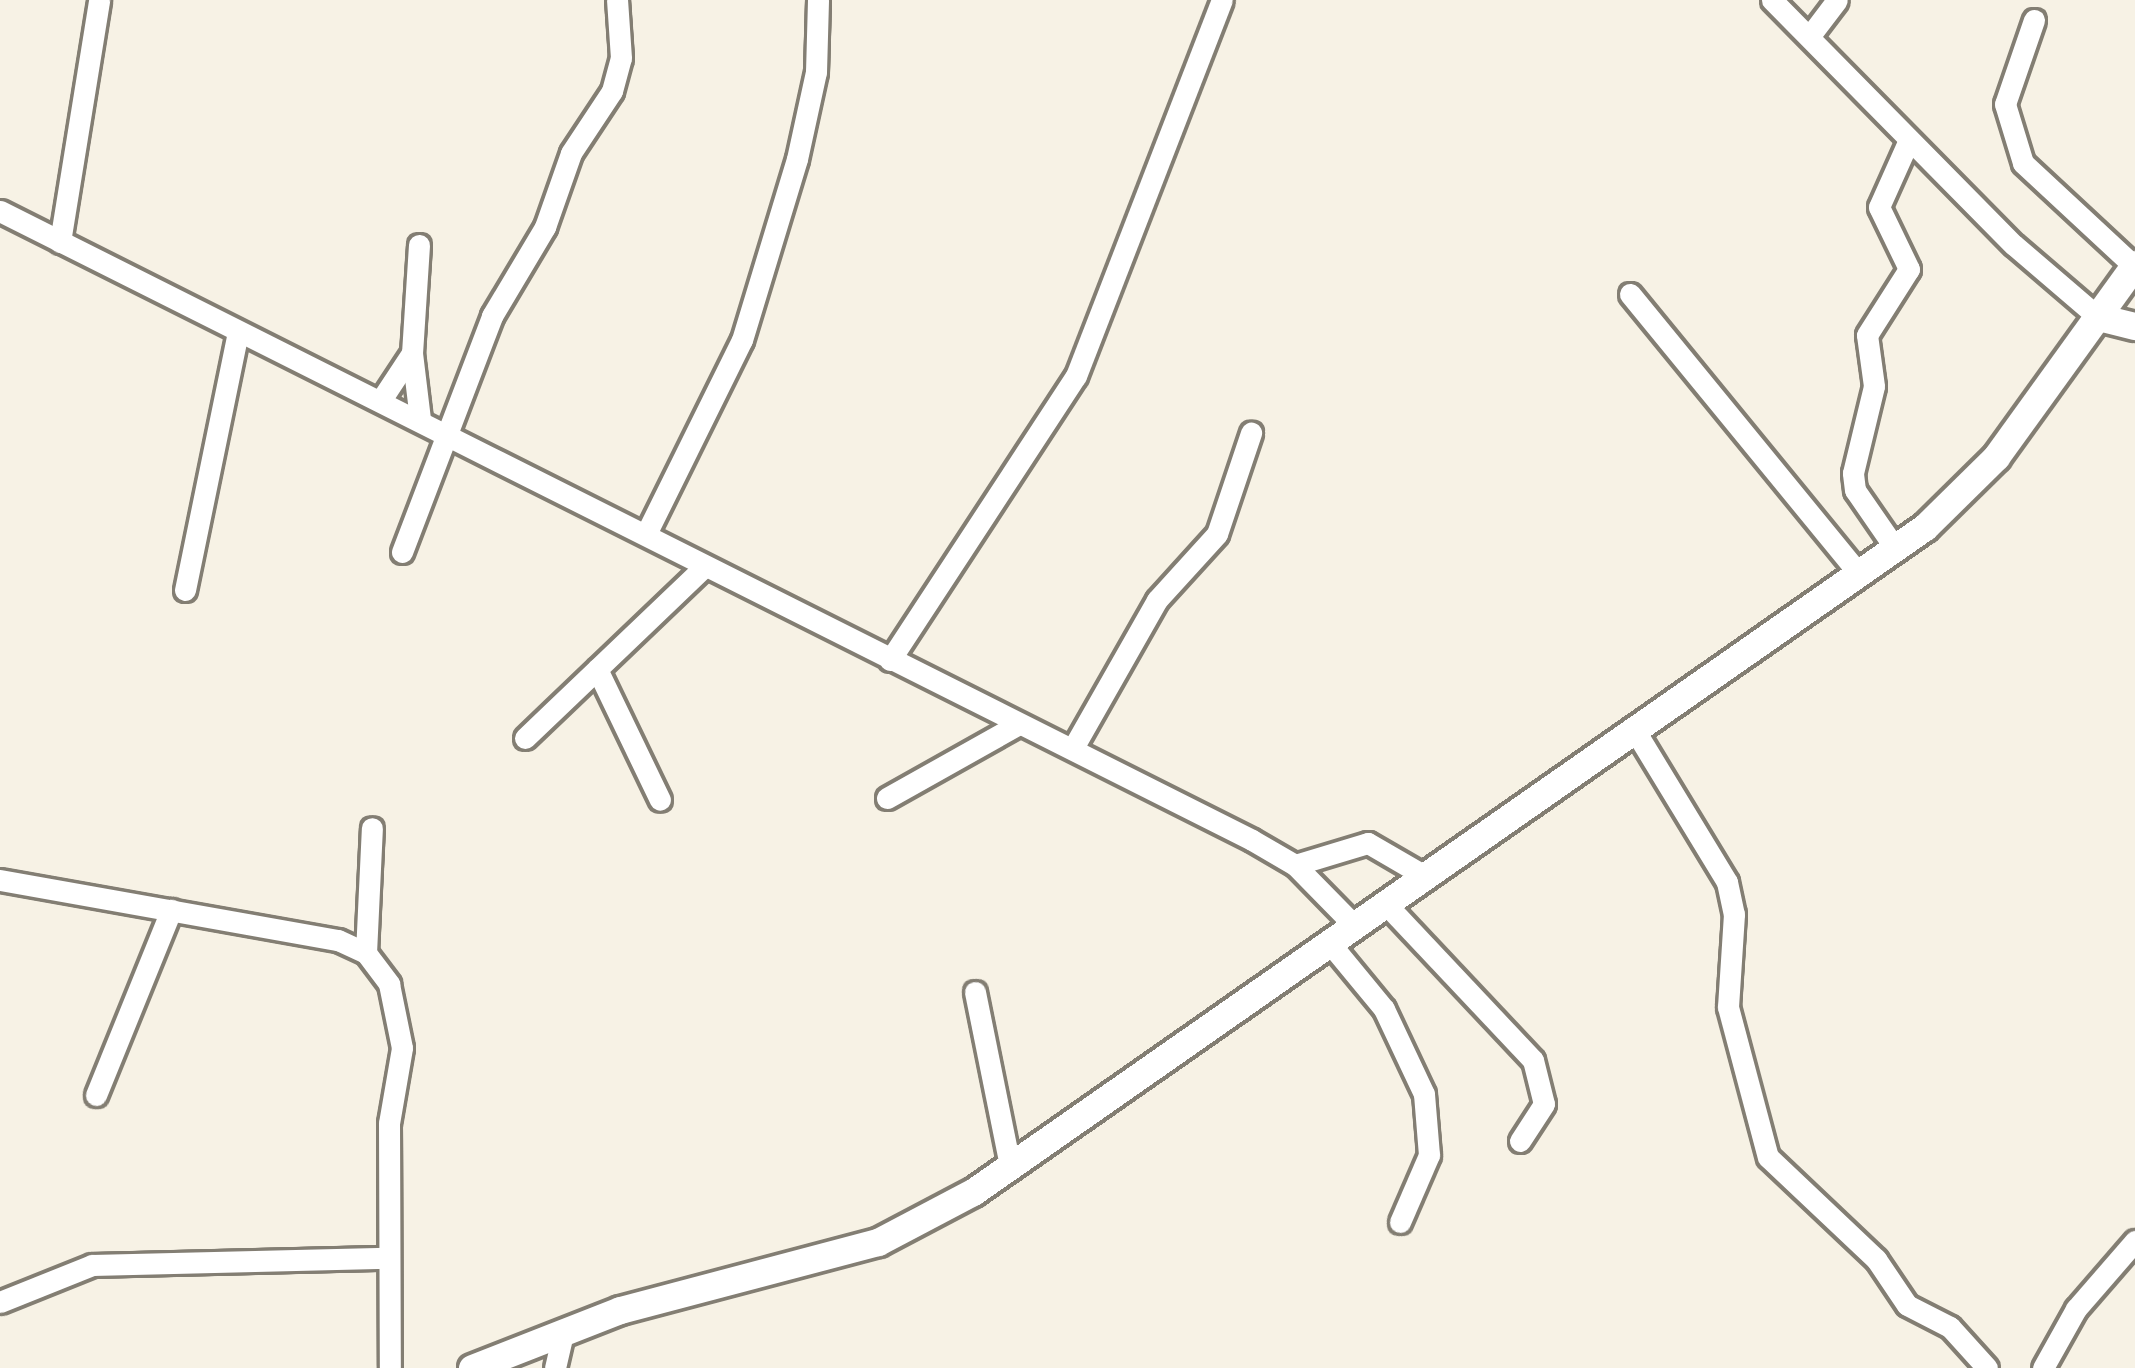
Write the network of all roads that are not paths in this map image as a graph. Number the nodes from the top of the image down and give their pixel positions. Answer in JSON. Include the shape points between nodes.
{"nodes":[{"id":1,"x":98,"y":0,"type":"edge"},
{"id":2,"x":617,"y":0,"type":"edge"},
{"id":3,"x":818,"y":0,"type":"edge"},
{"id":4,"x":1222,"y":0,"type":"edge"},
{"id":5,"x":1772,"y":0,"type":"edge"},
{"id":6,"x":1837,"y":0,"type":"edge"},
{"id":7,"x":2034,"y":20,"type":"dead end"},
{"id":8,"x":1812,"y":33,"type":"junction"},
{"id":9,"x":1909,"y":140,"type":"junction"},
{"id":10,"x":0,"y":211,"type":"edge"},
{"id":11,"x":60,"y":242,"type":"junction"},
{"id":12,"x":419,"y":245,"type":"dead end"},
{"id":13,"x":2133,"y":274,"type":"edge"},
{"id":14,"x":1630,"y":294,"type":"dead end"},
{"id":15,"x":2098,"y":317,"type":"junction"},
{"id":16,"x":2135,"y":326,"type":"edge"},
{"id":17,"x":237,"y":336,"type":"junction"},
{"id":18,"x":412,"y":353,"type":"junction"},
{"id":19,"x":381,"y":400,"type":"junction"},
{"id":20,"x":420,"y":419,"type":"junction"},
{"id":21,"x":446,"y":433,"type":"junction"},
{"id":22,"x":1251,"y":433,"type":"dead end"},
{"id":23,"x":646,"y":534,"type":"junction"},
{"id":24,"x":1895,"y":548,"type":"junction"},
{"id":25,"x":403,"y":552,"type":"dead end"},
{"id":26,"x":705,"y":566,"type":"junction"},
{"id":27,"x":1859,"y":574,"type":"junction"},
{"id":28,"x":185,"y":590,"type":"dead end"},
{"id":29,"x":890,"y":660,"type":"junction"},
{"id":30,"x":597,"y":669,"type":"junction"},
{"id":31,"x":1019,"y":724,"type":"junction"},
{"id":32,"x":1634,"y":730,"type":"junction"},
{"id":33,"x":525,"y":738,"type":"dead end"},
{"id":34,"x":1073,"y":748,"type":"junction"},
{"id":35,"x":887,"y":797,"type":"dead end"},
{"id":36,"x":660,"y":800,"type":"dead end"},
{"id":37,"x":372,"y":828,"type":"dead end"},
{"id":38,"x":1295,"y":865,"type":"junction"},
{"id":39,"x":1423,"y":875,"type":"junction"},
{"id":40,"x":0,"y":880,"type":"edge"},
{"id":41,"x":1384,"y":902,"type":"junction"},
{"id":42,"x":171,"y":910,"type":"junction"},
{"id":43,"x":1352,"y":923,"type":"junction"},
{"id":44,"x":1328,"y":941,"type":"junction"},
{"id":45,"x":366,"y":953,"type":"junction"},
{"id":46,"x":975,"y":992,"type":"dead end"},
{"id":47,"x":97,"y":1095,"type":"dead end"},
{"id":48,"x":1520,"y":1142,"type":"dead end"},
{"id":49,"x":1010,"y":1166,"type":"junction"},
{"id":50,"x":1400,"y":1222,"type":"dead end"},
{"id":51,"x":2135,"y":1241,"type":"edge"},
{"id":52,"x":387,"y":1258,"type":"junction"},
{"id":53,"x":0,"y":1302,"type":"edge"},
{"id":54,"x":564,"y":1330,"type":"junction"},
{"id":55,"x":390,"y":1368,"type":"edge"},
{"id":56,"x":472,"y":1368,"type":"edge"},
{"id":57,"x":555,"y":1368,"type":"edge"},
{"id":58,"x":1987,"y":1368,"type":"edge"},
{"id":59,"x":2043,"y":1368,"type":"edge"}],
"edges":[{"from":1,"to":11,"type":"street"},
{"from":2,"to":21,"type":"street","via":[[621,58],[612,91],[571,153],[545,227],[492,316]]},
{"from":3,"to":23,"type":"street","via":[[816,72],[797,159],[742,340]]},
{"from":4,"to":29,"type":"street","via":[[1076,376]]},
{"from":5,"to":8,"type":"street"},
{"from":6,"to":8,"type":"street"},
{"from":7,"to":13,"type":"street","via":[[2006,104],[2023,163]]},
{"from":8,"to":9,"type":"street"},
{"from":9,"to":15,"type":"street"},
{"from":9,"to":24,"type":"street","via":[[1879,207],[1909,269],[1867,335],[1874,386],[1853,473],[1855,490]]},
{"from":10,"to":11,"type":"street"},
{"from":11,"to":17,"type":"street"},
{"from":12,"to":18,"type":"street"},
{"from":13,"to":15,"type":"street"},
{"from":14,"to":27,"type":"street"},
{"from":15,"to":16,"type":"street"},
{"from":15,"to":24,"type":"street","via":[[1996,457]]},
{"from":17,"to":19,"type":"street"},
{"from":17,"to":28,"type":"street"},
{"from":18,"to":19,"type":"street"},
{"from":18,"to":20,"type":"street"},
{"from":19,"to":20,"type":"street"},
{"from":20,"to":21,"type":"street"},
{"from":21,"to":23,"type":"street"},
{"from":21,"to":25,"type":"street"},
{"from":22,"to":34,"type":"street","via":[[1217,534],[1157,600]]},
{"from":23,"to":26,"type":"street"},
{"from":24,"to":27,"type":"street"},
{"from":26,"to":29,"type":"street"},
{"from":26,"to":30,"type":"street"},
{"from":27,"to":32,"type":"street"},
{"from":29,"to":31,"type":"street"},
{"from":30,"to":33,"type":"street"},
{"from":30,"to":36,"type":"street"},
{"from":31,"to":34,"type":"street"},
{"from":31,"to":35,"type":"street"},
{"from":32,"to":39,"type":"street"},
{"from":32,"to":58,"type":"street","via":[[1727,882],[1734,914],[1728,1007],[1768,1157],[1876,1258],[1907,1305],[1950,1327]]},
{"from":34,"to":38,"type":"street"},
{"from":37,"to":45,"type":"street"},
{"from":38,"to":39,"type":"street","via":[[1368,843]]},
{"from":38,"to":43,"type":"street"},
{"from":39,"to":41,"type":"street"},
{"from":40,"to":42,"type":"street"},
{"from":41,"to":43,"type":"street"},
{"from":41,"to":48,"type":"street","via":[[1533,1060],[1544,1104]]},
{"from":42,"to":45,"type":"street","via":[[338,940]]},
{"from":42,"to":47,"type":"street"},
{"from":43,"to":44,"type":"street"},
{"from":44,"to":49,"type":"street"},
{"from":44,"to":50,"type":"street","via":[[1384,1009],[1424,1094],[1429,1155]]},
{"from":45,"to":52,"type":"street","via":[[389,984],[402,1048],[388,1124]]},
{"from":46,"to":49,"type":"street"},
{"from":49,"to":54,"type":"street","via":[[928,1221],[878,1242]]},
{"from":51,"to":59,"type":"street","via":[[2076,1309]]},
{"from":52,"to":53,"type":"street","via":[[92,1264]]},
{"from":52,"to":55,"type":"street"},
{"from":54,"to":56,"type":"street"},
{"from":54,"to":57,"type":"street"}]}
